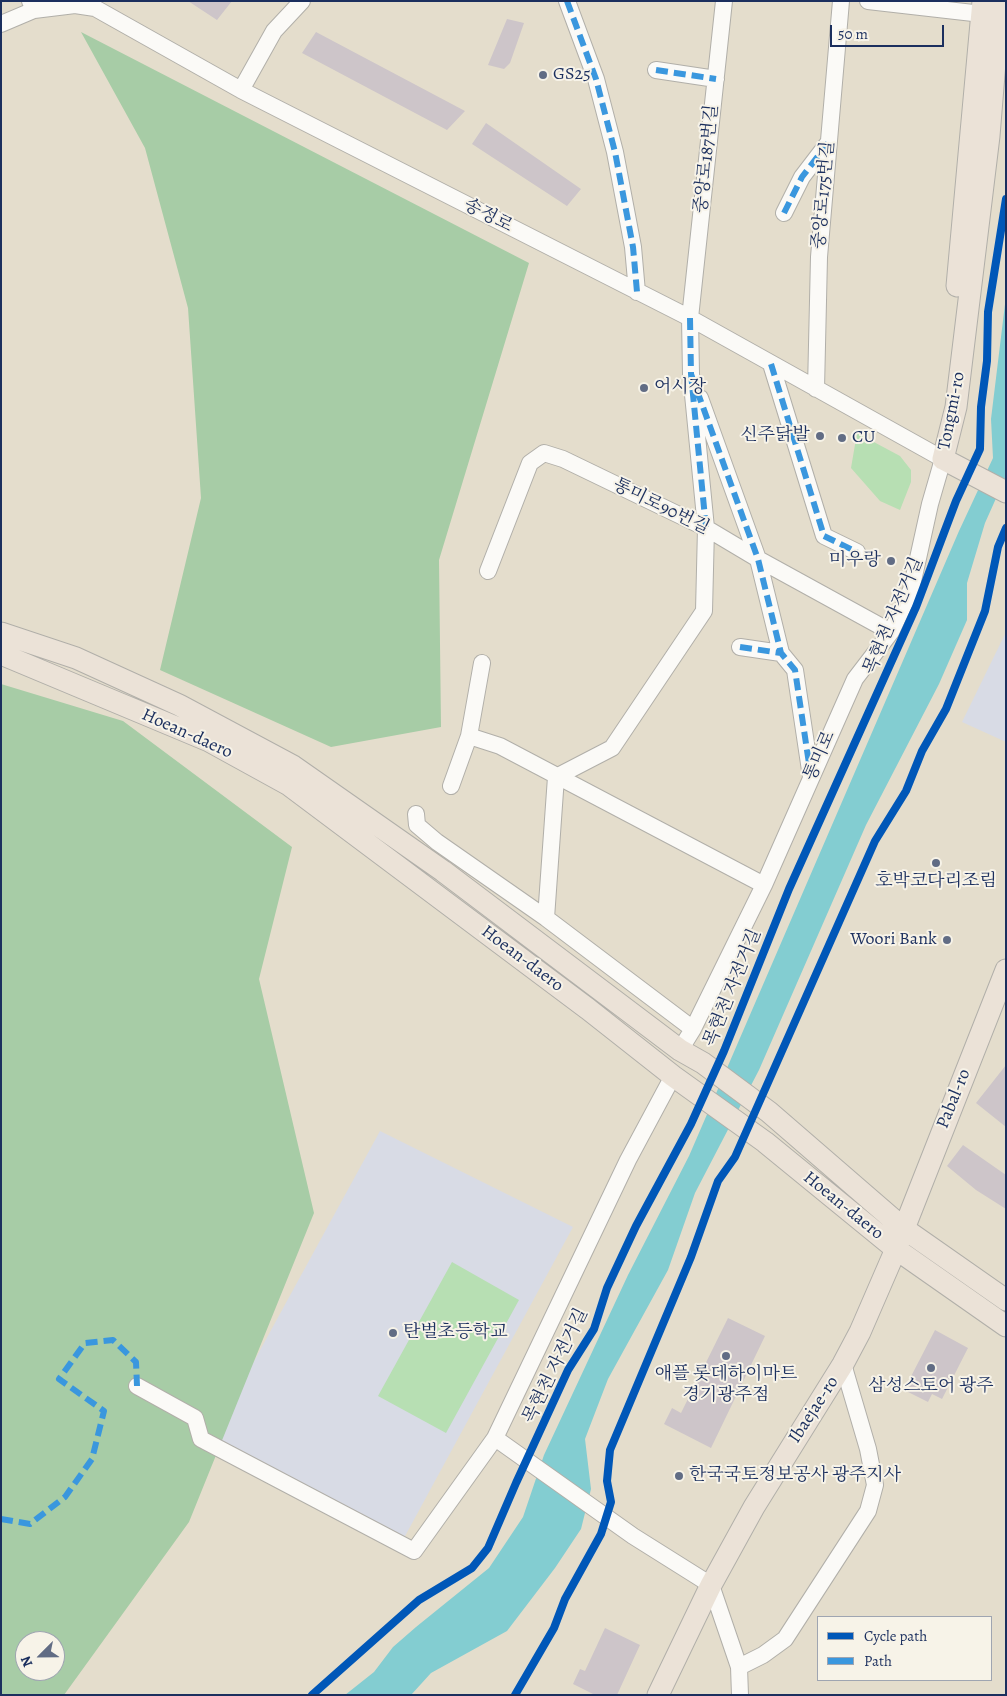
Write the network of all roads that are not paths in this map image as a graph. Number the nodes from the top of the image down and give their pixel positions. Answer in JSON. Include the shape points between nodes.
{"nodes":[{"id":1,"x":302,"y":1,"type":"edge"},
{"id":2,"x":567,"y":1,"type":"edge"},
{"id":3,"x":724,"y":1,"type":"edge"},
{"id":4,"x":840,"y":1,"type":"edge"},
{"id":5,"x":868,"y":1,"type":"edge"},
{"id":6,"x":1000,"y":1,"type":"edge"},
{"id":7,"x":32,"y":5,"type":"edge"},
{"id":8,"x":982,"y":8,"type":"edge"},
{"id":9,"x":1,"y":24,"type":"edge"},
{"id":10,"x":656,"y":70,"type":"dead end"},
{"id":11,"x":716,"y":79,"type":"junction"},
{"id":12,"x":240,"y":90,"type":"junction"},
{"id":13,"x":828,"y":143,"type":"junction"},
{"id":14,"x":784,"y":213,"type":"dead end"},
{"id":15,"x":637,"y":292,"type":"junction"},
{"id":16,"x":690,"y":318,"type":"junction"},
{"id":17,"x":771,"y":364,"type":"junction"},
{"id":18,"x":691,"y":374,"type":"junction"},
{"id":19,"x":816,"y":389,"type":"junction"},
{"id":20,"x":949,"y":462,"type":"junction"},
{"id":21,"x":1006,"y":492,"type":"edge"},
{"id":22,"x":706,"y":528,"type":"junction"},
{"id":23,"x":857,"y":552,"type":"dead end"},
{"id":24,"x":758,"y":559,"type":"junction"},
{"id":25,"x":488,"y":571,"type":"dead end"},
{"id":26,"x":891,"y":632,"type":"junction"},
{"id":27,"x":1,"y":633,"type":"edge"},
{"id":28,"x":740,"y":646,"type":"dead end"},
{"id":29,"x":781,"y":653,"type":"junction"},
{"id":30,"x":1,"y":654,"type":"edge"},
{"id":31,"x":482,"y":663,"type":"dead end"},
{"id":32,"x":469,"y":736,"type":"junction"},
{"id":33,"x":811,"y":776,"type":"junction"},
{"id":34,"x":556,"y":777,"type":"junction"},
{"id":35,"x":451,"y":786,"type":"dead end"},
{"id":36,"x":416,"y":814,"type":"dead end"},
{"id":37,"x":764,"y":885,"type":"junction"},
{"id":38,"x":546,"y":918,"type":"junction"},
{"id":39,"x":1006,"y":970,"type":"edge"},
{"id":40,"x":693,"y":1029,"type":"junction"},
{"id":41,"x":680,"y":1050,"type":"junction"},
{"id":42,"x":673,"y":1076,"type":"junction"},
{"id":43,"x":903,"y":1228,"type":"junction"},
{"id":44,"x":896,"y":1249,"type":"junction"},
{"id":45,"x":1006,"y":1300,"type":"edge"},
{"id":46,"x":1006,"y":1326,"type":"edge"},
{"id":47,"x":844,"y":1364,"type":"junction"},
{"id":48,"x":137,"y":1386,"type":"dead end"},
{"id":49,"x":495,"y":1438,"type":"junction"},
{"id":50,"x":711,"y":1585,"type":"junction"},
{"id":51,"x":739,"y":1667,"type":"junction"},
{"id":52,"x":658,"y":1695,"type":"edge"},
{"id":53,"x":740,"y":1695,"type":"edge"}],
"edges":[{"from":1,"to":12,"type":"street","via":[[274,31]]},
{"from":2,"to":15,"type":"street","via":[[596,79],[615,152],[633,247]]},
{"from":3,"to":11,"type":"street","name":"중앙로187번길"},
{"from":4,"to":13,"type":"street","name":"중앙로175번길"},
{"from":5,"to":8,"type":"street"},
{"from":6,"to":20,"type":"main road","name":"Tongmi-ro","via":[[989,136]]},
{"from":7,"to":9,"type":"street","name":"송정로"},
{"from":7,"to":12,"type":"street","name":"송정로","via":[[95,8]]},
{"from":8,"to":20,"type":"main road","name":"Tongmi-ro"},
{"from":10,"to":11,"type":"street"},
{"from":11,"to":16,"type":"street","name":"중앙로187번길"},
{"from":12,"to":15,"type":"street","name":"송정로"},
{"from":13,"to":14,"type":"street","via":[[802,177]]},
{"from":13,"to":19,"type":"street","name":"중앙로175번길","via":[[819,257]]},
{"from":15,"to":16,"type":"street","name":"송정로"},
{"from":16,"to":17,"type":"street","name":"송정로"},
{"from":16,"to":18,"type":"street","name":"중앙로187번길"},
{"from":17,"to":19,"type":"street","name":"송정로"},
{"from":17,"to":23,"type":"street","via":[[824,536]]},
{"from":18,"to":22,"type":"street"},
{"from":18,"to":24,"type":"street"},
{"from":19,"to":20,"type":"street","name":"송정로"},
{"from":20,"to":21,"type":"main road"},
{"from":20,"to":26,"type":"street","name":"통미로","via":[[930,504],[911,590]]},
{"from":22,"to":24,"type":"street","name":"통미로90번길"},
{"from":22,"to":25,"type":"street","name":"통미로90번길","via":[[563,459],[544,453],[530,463]]},
{"from":22,"to":34,"type":"street","via":[[704,611],[612,748]]},
{"from":24,"to":26,"type":"street","name":"통미로90번길"},
{"from":24,"to":29,"type":"street"},
{"from":26,"to":33,"type":"street","name":"통미로","via":[[855,679]]},
{"from":27,"to":41,"type":"main road","name":"Hoean-daero","via":[[76,658],[179,705],[293,766],[443,871]]},
{"from":28,"to":29,"type":"street"},
{"from":29,"to":33,"type":"street","via":[[795,670]]},
{"from":30,"to":42,"type":"main road","name":"Hoean-daero","via":[[209,741],[289,785]]},
{"from":31,"to":32,"type":"street"},
{"from":32,"to":34,"type":"street","via":[[500,746]]},
{"from":32,"to":35,"type":"street"},
{"from":33,"to":37,"type":"street","name":"통미로"},
{"from":34,"to":37,"type":"street"},
{"from":34,"to":38,"type":"street"},
{"from":36,"to":38,"type":"street","via":[[417,825],[437,842]]},
{"from":37,"to":40,"type":"street","name":"통미로"},
{"from":38,"to":40,"type":"street"},
{"from":39,"to":43,"type":"main road","name":"Pabal-ro"},
{"from":40,"to":41,"type":"street","name":"통미로"},
{"from":41,"to":43,"type":"main road","name":"Hoean-daero","via":[[769,1112]]},
{"from":42,"to":44,"type":"main road","name":"Hoean-daero","via":[[762,1139]]},
{"from":42,"to":49,"type":"street","via":[[628,1160]]},
{"from":43,"to":44,"type":"main road","name":"Ibaejae-ro"},
{"from":43,"to":45,"type":"main road","name":"Hoean-daero"},
{"from":44,"to":46,"type":"main road","name":"Hoean-daero"},
{"from":44,"to":47,"type":"main road","name":"Ibaejae-ro"},
{"from":47,"to":50,"type":"main road","name":"Ibaejae-ro","via":[[754,1507]]},
{"from":47,"to":51,"type":"street","via":[[875,1486],[868,1512],[785,1639]]},
{"from":48,"to":49,"type":"street","via":[[195,1418],[201,1439],[414,1551]]},
{"from":49,"to":50,"type":"street","via":[[633,1536]]},
{"from":50,"to":51,"type":"street"},
{"from":50,"to":52,"type":"main road","name":"Ibaejae-ro"},
{"from":51,"to":53,"type":"street"}]}
